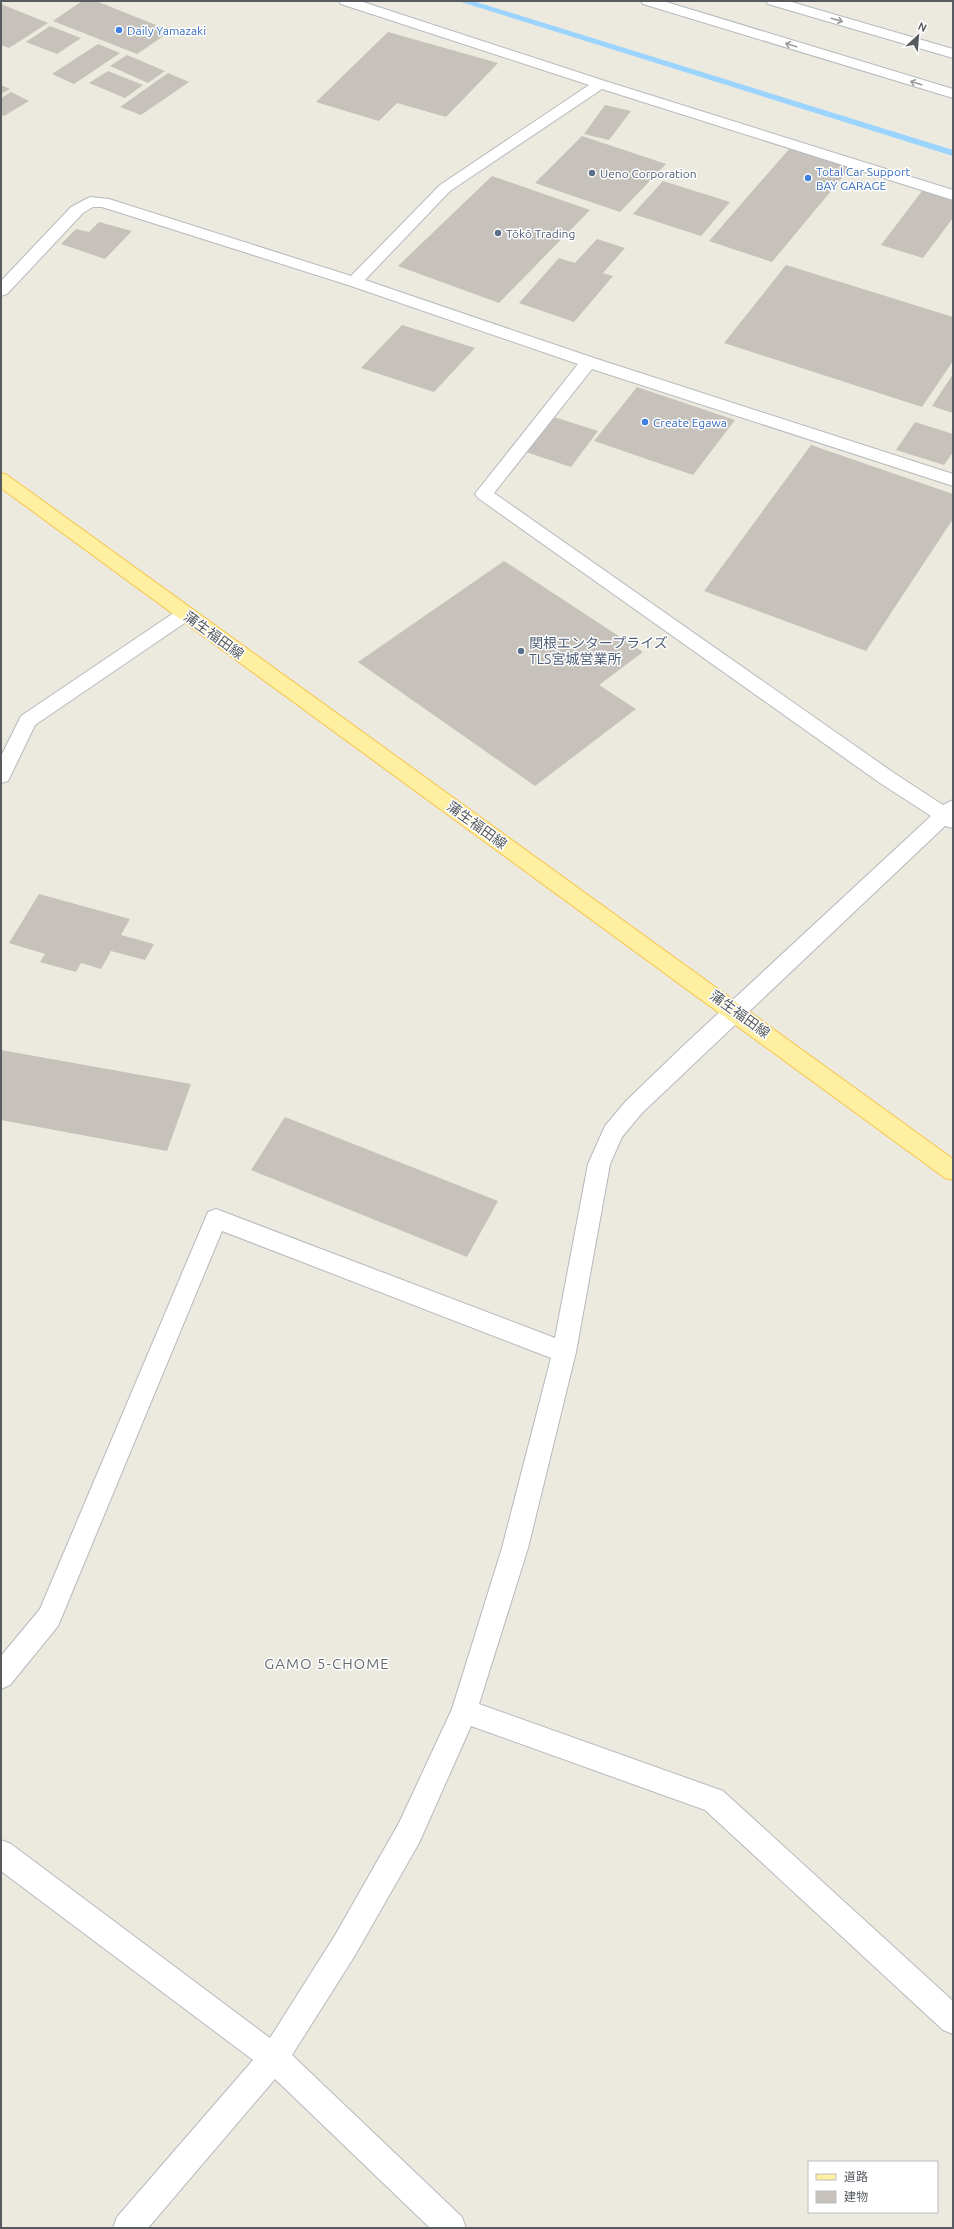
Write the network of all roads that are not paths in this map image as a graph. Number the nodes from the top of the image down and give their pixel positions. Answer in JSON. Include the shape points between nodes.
{"nodes":[{"id":1,"x":346,"y":1,"type":"edge"},
{"id":2,"x":648,"y":1,"type":"edge"},
{"id":3,"x":773,"y":1,"type":"edge"},
{"id":4,"x":953,"y":54,"type":"edge"},
{"id":5,"x":600,"y":84,"type":"junction"},
{"id":6,"x":953,"y":94,"type":"edge"},
{"id":7,"x":953,"y":195,"type":"edge"},
{"id":8,"x":354,"y":282,"type":"junction"},
{"id":9,"x":1,"y":291,"type":"edge"},
{"id":10,"x":588,"y":362,"type":"junction"},
{"id":11,"x":1,"y":479,"type":"edge"},
{"id":12,"x":953,"y":480,"type":"edge"},
{"id":13,"x":185,"y":614,"type":"junction"},
{"id":14,"x":1,"y":776,"type":"edge"},
{"id":15,"x":950,"y":814,"type":"edge"},
{"id":16,"x":736,"y":1011,"type":"junction"},
{"id":17,"x":953,"y":1170,"type":"edge"},
{"id":18,"x":564,"y":1352,"type":"junction"},
{"id":19,"x":1,"y":1676,"type":"edge"},
{"id":20,"x":464,"y":1711,"type":"junction"},
{"id":21,"x":1,"y":1854,"type":"edge"},
{"id":22,"x":953,"y":2020,"type":"edge"},
{"id":23,"x":274,"y":2058,"type":"junction"},
{"id":24,"x":128,"y":2228,"type":"edge"},
{"id":25,"x":450,"y":2228,"type":"edge"}],
"edges":[{"from":1,"to":5,"type":"street"},
{"from":6,"to":2,"type":"street","one_way":true},
{"from":3,"to":4,"type":"street","one_way":true},
{"from":5,"to":7,"type":"street"},
{"from":5,"to":8,"type":"street","via":[[445,188]]},
{"from":8,"to":9,"type":"street","via":[[96,201],[77,210]]},
{"from":8,"to":10,"type":"street"},
{"from":10,"to":12,"type":"street"},
{"from":10,"to":15,"type":"street","via":[[484,494],[887,778]]},
{"from":11,"to":13,"type":"main road","name":"蒲生福田線"},
{"from":13,"to":14,"type":"street","via":[[28,721]]},
{"from":13,"to":16,"type":"main road","name":"蒲生福田線"},
{"from":15,"to":16,"type":"street"},
{"from":16,"to":17,"type":"main road","name":"蒲生福田線"},
{"from":16,"to":18,"type":"street","via":[[634,1107],[613,1132],[600,1164]]},
{"from":18,"to":19,"type":"street","via":[[216,1219],[48,1617]]},
{"from":18,"to":20,"type":"street","via":[[515,1548]]},
{"from":20,"to":22,"type":"street","via":[[714,1800]]},
{"from":20,"to":23,"type":"street","via":[[409,1833],[344,1947]]},
{"from":21,"to":23,"type":"street"},
{"from":23,"to":24,"type":"street"},
{"from":23,"to":25,"type":"street"}]}
